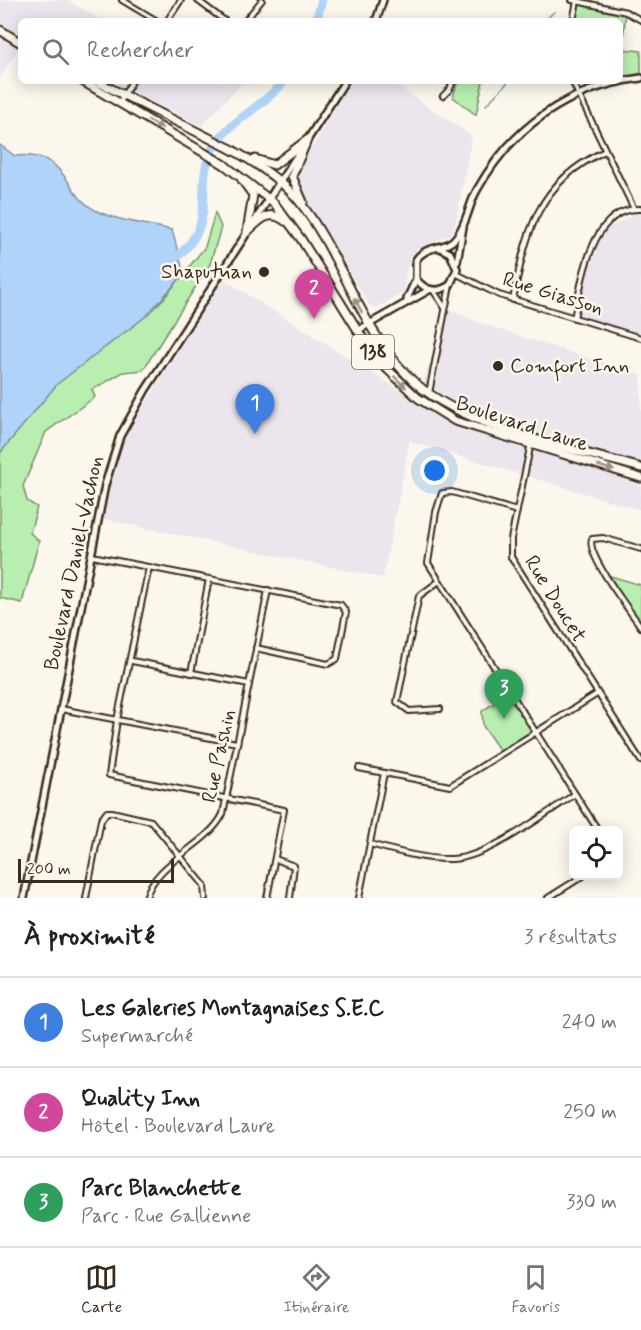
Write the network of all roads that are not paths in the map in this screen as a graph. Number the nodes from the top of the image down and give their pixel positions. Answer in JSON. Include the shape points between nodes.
{"nodes":[{"id":1,"x":122,"y":0,"type":"edge"},
{"id":2,"x":181,"y":0,"type":"edge"},
{"id":3,"x":198,"y":0,"type":"edge"},
{"id":4,"x":262,"y":0,"type":"edge"},
{"id":5,"x":383,"y":0,"type":"edge"},
{"id":6,"x":574,"y":1,"type":"edge"},
{"id":7,"x":152,"y":18,"type":"edge"},
{"id":8,"x":169,"y":18,"type":"edge"},
{"id":9,"x":221,"y":18,"type":"edge"},
{"id":10,"x":247,"y":18,"type":"edge"},
{"id":11,"x":377,"y":18,"type":"edge"},
{"id":12,"x":573,"y":18,"type":"edge"},
{"id":13,"x":641,"y":20,"type":"edge"},
{"id":14,"x":0,"y":30,"type":"edge"},
{"id":15,"x":18,"y":41,"type":"edge"},
{"id":16,"x":641,"y":78,"type":"edge"},
{"id":17,"x":623,"y":81,"type":"edge"},
{"id":18,"x":87,"y":84,"type":"edge"},
{"id":19,"x":102,"y":84,"type":"edge"},
{"id":20,"x":130,"y":84,"type":"edge"},
{"id":21,"x":343,"y":84,"type":"edge"},
{"id":22,"x":452,"y":84,"type":"edge"},
{"id":23,"x":573,"y":84,"type":"edge"},
{"id":24,"x":610,"y":84,"type":"edge"},
{"id":25,"x":124,"y":94,"type":"junction"},
{"id":26,"x":578,"y":94,"type":"junction"},
{"id":27,"x":442,"y":96,"type":"dead end"},
{"id":28,"x":119,"y":104,"type":"junction"},
{"id":29,"x":307,"y":140,"type":"junction"},
{"id":30,"x":231,"y":149,"type":"junction"},
{"id":31,"x":605,"y":151,"type":"junction"},
{"id":32,"x":222,"y":163,"type":"junction"},
{"id":33,"x":280,"y":182,"type":"junction"},
{"id":34,"x":269,"y":198,"type":"junction"},
{"id":35,"x":633,"y":208,"type":"junction"},
{"id":36,"x":641,"y":209,"type":"edge"},
{"id":37,"x":309,"y":215,"type":"junction"},
{"id":38,"x":463,"y":225,"type":"junction"},
{"id":39,"x":247,"y":232,"type":"junction"},
{"id":40,"x":301,"y":239,"type":"junction"},
{"id":41,"x":438,"y":247,"type":"junction"},
{"id":42,"x":457,"y":264,"type":"junction"},
{"id":43,"x":457,"y":274,"type":"junction"},
{"id":44,"x":417,"y":279,"type":"junction"},
{"id":45,"x":450,"y":285,"type":"junction"},
{"id":46,"x":431,"y":290,"type":"junction"},
{"id":47,"x":513,"y":300,"type":"junction"},
{"id":48,"x":406,"y":301,"type":"junction"},
{"id":49,"x":446,"y":309,"type":"junction"},
{"id":50,"x":574,"y":318,"type":"junction"},
{"id":51,"x":369,"y":324,"type":"junction"},
{"id":52,"x":357,"y":331,"type":"junction"},
{"id":53,"x":641,"y":338,"type":"edge"},
{"id":54,"x":429,"y":393,"type":"junction"},
{"id":55,"x":532,"y":436,"type":"junction"},
{"id":56,"x":530,"y":446,"type":"junction"},
{"id":57,"x":641,"y":468,"type":"edge"},
{"id":58,"x":641,"y":478,"type":"edge"},
{"id":59,"x":517,"y":511,"type":"junction"},
{"id":60,"x":641,"y":549,"type":"edge"},
{"id":61,"x":92,"y":556,"type":"junction"},
{"id":62,"x":149,"y":567,"type":"junction"},
{"id":63,"x":209,"y":579,"type":"junction"},
{"id":64,"x":438,"y":582,"type":"junction"},
{"id":65,"x":268,"y":591,"type":"junction"},
{"id":66,"x":641,"y":627,"type":"edge"},
{"id":67,"x":256,"y":648,"type":"junction"},
{"id":68,"x":132,"y":661,"type":"junction"},
{"id":69,"x":190,"y":673,"type":"junction"},
{"id":70,"x":249,"y":684,"type":"junction"},
{"id":71,"x":597,"y":693,"type":"junction"},
{"id":72,"x":61,"y":709,"type":"junction"},
{"id":73,"x":440,"y":710,"type":"dead end"},
{"id":74,"x":117,"y":720,"type":"junction"},
{"id":75,"x":534,"y":733,"type":"junction"},
{"id":76,"x":237,"y":743,"type":"junction"},
{"id":77,"x":641,"y":761,"type":"edge"},
{"id":78,"x":359,"y":768,"type":"dead end"},
{"id":79,"x":384,"y":773,"type":"junction"},
{"id":80,"x":575,"y":794,"type":"junction"},
{"id":81,"x":225,"y":798,"type":"junction"},
{"id":82,"x":595,"y":826,"type":"edge"},
{"id":83,"x":370,"y":844,"type":"junction"},
{"id":84,"x":180,"y":855,"type":"junction"},
{"id":85,"x":275,"y":860,"type":"junction"},
{"id":86,"x":577,"y":880,"type":"edge"},
{"id":87,"x":24,"y":898,"type":"edge"},
{"id":88,"x":86,"y":898,"type":"edge"},
{"id":89,"x":146,"y":898,"type":"edge"},
{"id":90,"x":205,"y":898,"type":"edge"},
{"id":91,"x":267,"y":898,"type":"edge"},
{"id":92,"x":290,"y":898,"type":"edge"},
{"id":93,"x":359,"y":898,"type":"edge"},
{"id":94,"x":548,"y":898,"type":"edge"}],
"edges":[{"from":1,"to":7,"type":"street"},
{"from":2,"to":8,"type":"street"},
{"from":3,"to":9,"type":"street"},
{"from":4,"to":10,"type":"street"},
{"from":5,"to":11,"type":"street"},
{"from":6,"to":12,"type":"street"},
{"from":6,"to":13,"type":"street","via":[[626,12]]},
{"from":14,"to":15,"type":"highway"},
{"from":16,"to":17,"type":"street"},
{"from":18,"to":28,"type":"highway","number":"138"},
{"from":19,"to":25,"type":"highway","number":"138"},
{"from":20,"to":25,"type":"street"},
{"from":21,"to":29,"type":"street","name":"Boulevard Daniel-Vachon"},
{"from":22,"to":27,"type":"street"},
{"from":23,"to":26,"type":"street"},
{"from":24,"to":26,"type":"street"},
{"from":25,"to":28,"type":"street"},
{"from":25,"to":30,"type":"highway","number":"138"},
{"from":26,"to":31,"type":"street"},
{"from":26,"to":38,"type":"street","via":[[534,121],[506,148],[476,192]]},
{"from":28,"to":32,"type":"highway","number":"138","one_way":true},
{"from":29,"to":30,"type":"highway","via":[[274,165]]},
{"from":29,"to":33,"type":"street","name":"Boulevard Daniel-Vachon"},
{"from":29,"to":37,"type":"highway","via":[[292,176]]},
{"from":30,"to":33,"type":"highway","name":"Boulevard Laure","number":"138"},
{"from":31,"to":35,"type":"street"},
{"from":31,"to":47,"type":"street","via":[[573,171],[548,196],[528,233]]},
{"from":32,"to":34,"type":"highway","name":"Boulevard Laure","number":"138"},
{"from":32,"to":39,"type":"highway","via":[[253,195]]},
{"from":33,"to":34,"type":"street","name":"Boulevard Daniel-Vachon"},
{"from":33,"to":37,"type":"highway","name":"Boulevard Laure","number":"138"},
{"from":34,"to":39,"type":"street","name":"Boulevard Daniel-Vachon"},
{"from":34,"to":40,"type":"highway","name":"Boulevard Laure","number":"138"},
{"from":35,"to":36,"type":"street"},
{"from":35,"to":50,"type":"street","via":[[614,219],[591,245]]},
{"from":51,"to":37,"type":"highway","name":"Boulevard Laure","number":"138","one_way":true},
{"from":38,"to":41,"type":"street","via":[[448,246]]},
{"from":38,"to":42,"type":"street"},
{"from":39,"to":40,"type":"highway","via":[[264,217],[276,215]]},
{"from":39,"to":61,"type":"street","name":"Boulevard Daniel-Vachon","via":[[120,436],[105,485]]},
{"from":40,"to":52,"type":"highway","name":"Boulevard Laure","number":"138"},
{"from":41,"to":42,"type":"street","via":[[450,253]]},
{"from":41,"to":44,"type":"street","via":[[425,250],[416,260]]},
{"from":42,"to":43,"type":"street"},
{"from":43,"to":45,"type":"street"},
{"from":43,"to":47,"type":"street","name":"Rue Giasson"},
{"from":44,"to":46,"type":"street"},
{"from":44,"to":48,"type":"street"},
{"from":45,"to":46,"type":"street"},
{"from":45,"to":49,"type":"street"},
{"from":46,"to":48,"type":"street"},
{"from":46,"to":49,"type":"street"},
{"from":47,"to":50,"type":"street","name":"Rue Giasson"},
{"from":48,"to":51,"type":"street"},
{"from":49,"to":54,"type":"street"},
{"from":50,"to":53,"type":"street","name":"Rue Giasson"},
{"from":51,"to":52,"type":"street"},
{"from":51,"to":54,"type":"highway","name":"Boulevard Laure","number":"138","via":[[407,376]]},
{"from":52,"to":56,"type":"highway","name":"Boulevard Laure","number":"138","one_way":true,"via":[[401,384],[437,412]]},
{"from":54,"to":55,"type":"highway","name":"Boulevard Laure","number":"138","via":[[454,409]]},
{"from":55,"to":56,"type":"street","name":"Rue Doucet"},
{"from":55,"to":57,"type":"highway","name":"Boulevard Laure","number":"138"},
{"from":56,"to":58,"type":"highway","name":"Boulevard Laure","number":"138","one_way":true},
{"from":56,"to":59,"type":"street","name":"Rue Doucet"},
{"from":59,"to":64,"type":"street","via":[[452,492],[442,494],[428,563]]},
{"from":59,"to":71,"type":"street","name":"Rue Doucet","via":[[511,558]]},
{"from":60,"to":66,"type":"street","via":[[592,538],[591,548]]},
{"from":61,"to":62,"type":"street"},
{"from":61,"to":72,"type":"street","name":"Boulevard Daniel-Vachon"},
{"from":62,"to":63,"type":"street"},
{"from":62,"to":68,"type":"street"},
{"from":63,"to":65,"type":"street"},
{"from":63,"to":69,"type":"street"},
{"from":64,"to":73,"type":"street","via":[[419,596],[397,702],[410,711]]},
{"from":64,"to":75,"type":"street"},
{"from":65,"to":67,"type":"street","name":"Rue Pashin"},
{"from":65,"to":67,"type":"street","via":[[341,605],[346,612],[337,658],[328,664]]},
{"from":67,"to":70,"type":"street","name":"Rue Pashin"},
{"from":68,"to":69,"type":"street"},
{"from":68,"to":74,"type":"street"},
{"from":69,"to":70,"type":"street"},
{"from":70,"to":76,"type":"street","name":"Rue Pashin"},
{"from":71,"to":75,"type":"street"},
{"from":71,"to":77,"type":"street","name":"Rue Doucet"},
{"from":72,"to":74,"type":"street"},
{"from":72,"to":87,"type":"street","name":"Boulevard Daniel-Vachon"},
{"from":74,"to":76,"type":"street"},
{"from":74,"to":81,"type":"street","via":[[109,775]]},
{"from":75,"to":79,"type":"street","via":[[450,786]]},
{"from":75,"to":80,"type":"street"},
{"from":76,"to":81,"type":"street","name":"Rue Pashin"},
{"from":78,"to":79,"type":"street"},
{"from":79,"to":83,"type":"street"},
{"from":80,"to":82,"type":"street"},
{"from":80,"to":83,"type":"street","via":[[472,856],[440,858]]},
{"from":81,"to":84,"type":"street","name":"Rue Pashin","via":[[218,822]]},
{"from":81,"to":85,"type":"street","via":[[285,810]]},
{"from":83,"to":93,"type":"street"},
{"from":84,"to":88,"type":"street","via":[[151,821],[107,812],[101,820]]},
{"from":84,"to":89,"type":"street","name":"Rue Pashin","via":[[151,883]]},
{"from":84,"to":90,"type":"street","via":[[204,885]]},
{"from":85,"to":91,"type":"street"},
{"from":85,"to":92,"type":"street","via":[[294,866]]},
{"from":86,"to":94,"type":"street"}]}
